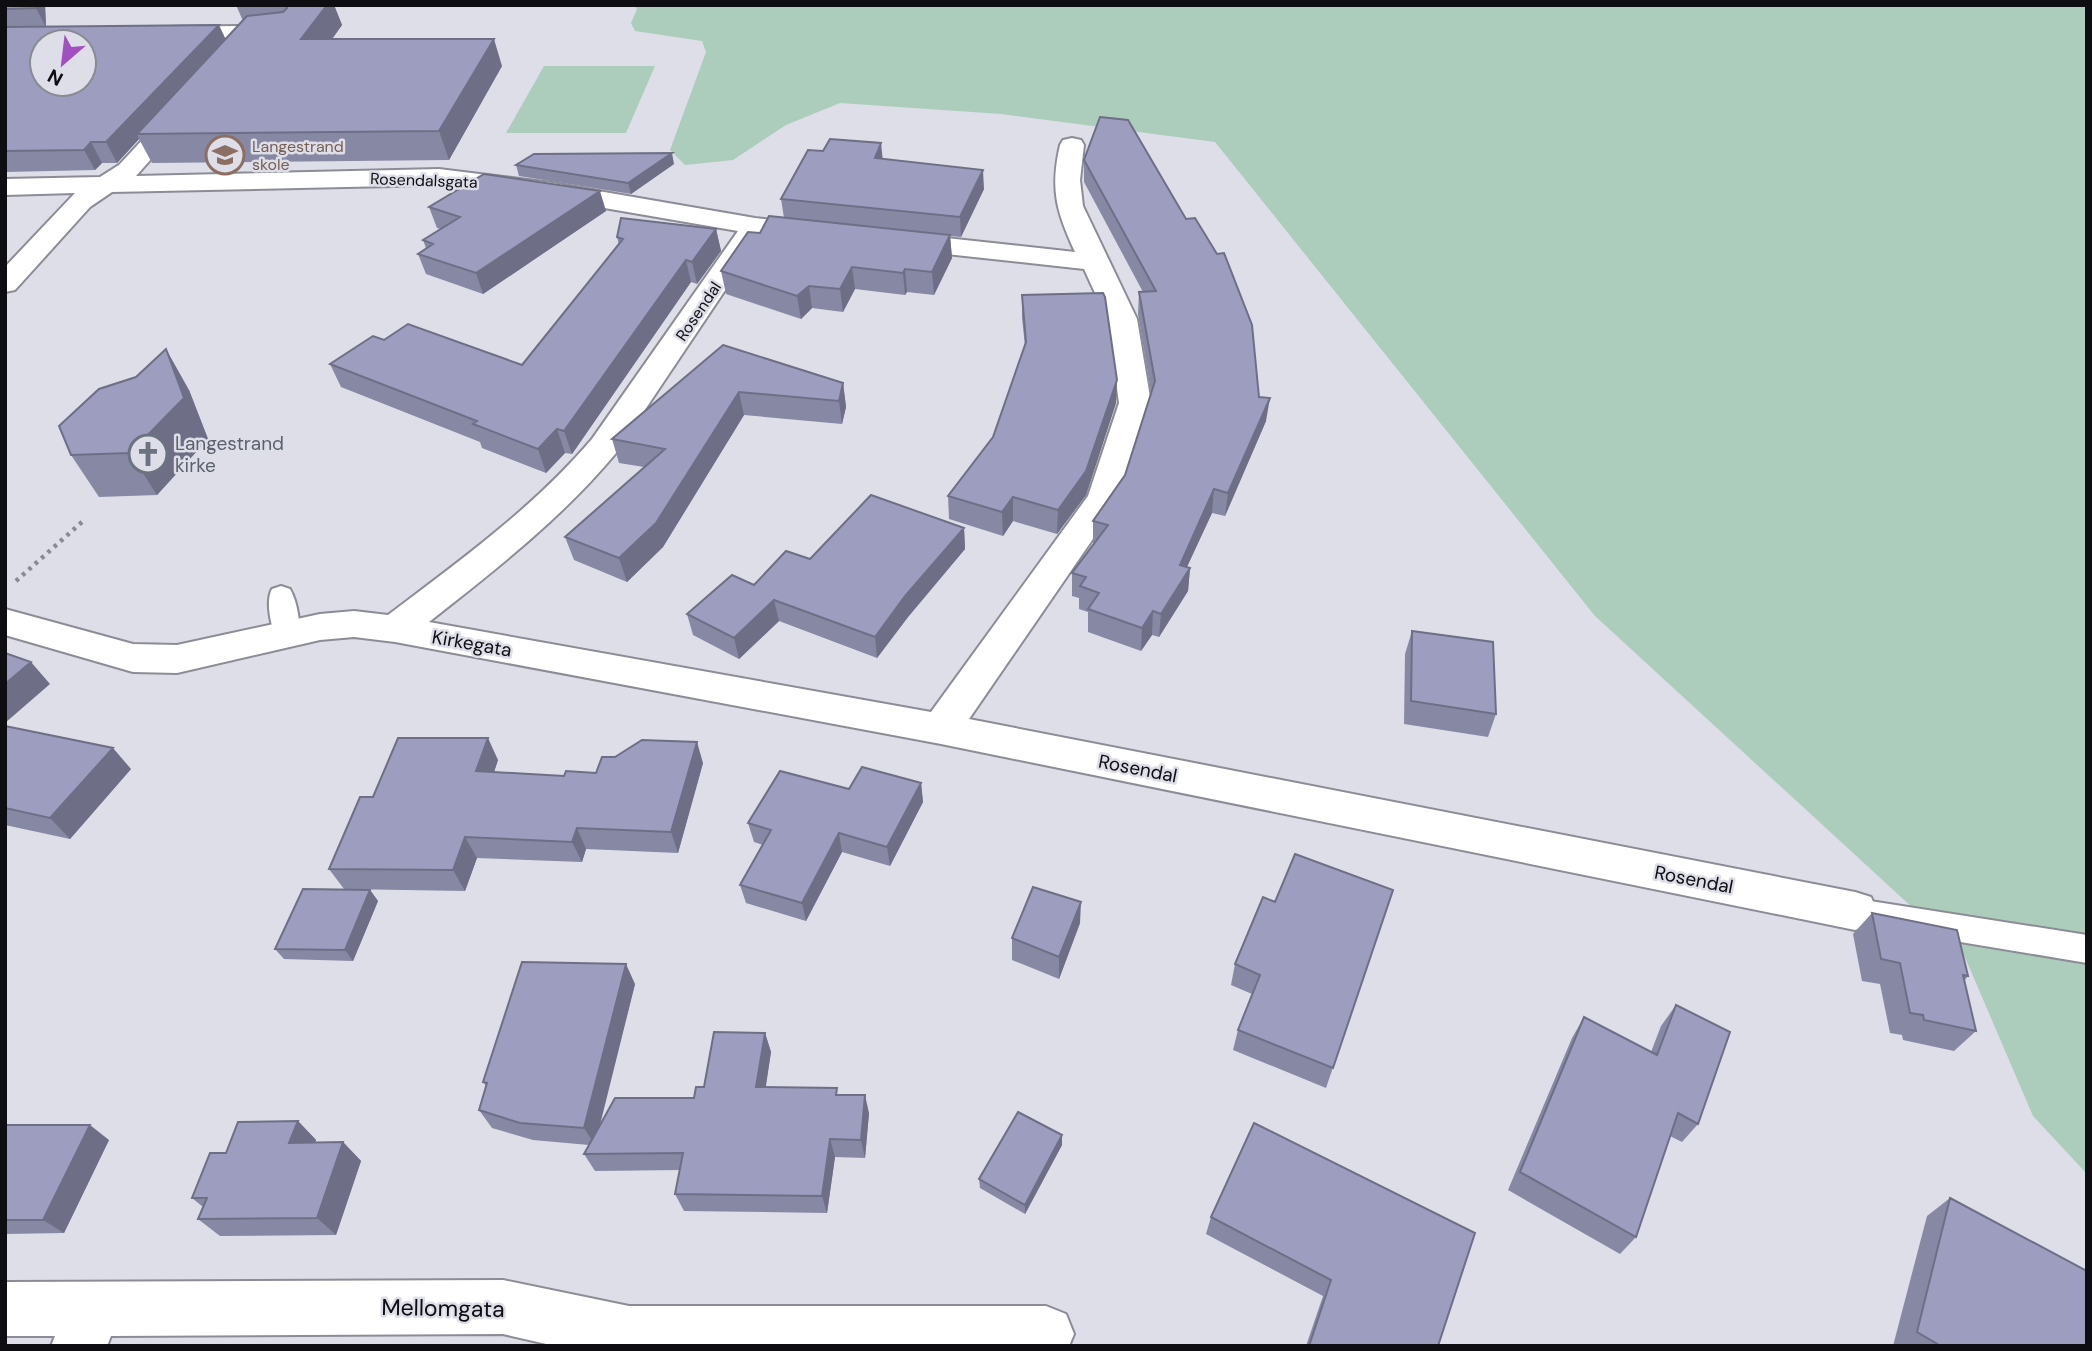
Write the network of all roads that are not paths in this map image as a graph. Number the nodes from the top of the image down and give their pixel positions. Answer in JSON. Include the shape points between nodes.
{"nodes":[{"id":1,"x":143,"y":34,"type":"edge"},
{"id":2,"x":211,"y":79,"type":"edge"},
{"id":3,"x":193,"y":99,"type":"edge"},
{"id":4,"x":1072,"y":145,"type":"dead end"},
{"id":5,"x":110,"y":184,"type":"junction"},
{"id":6,"x":5,"y":187,"type":"edge"},
{"id":7,"x":755,"y":226,"type":"junction"},
{"id":8,"x":1094,"y":262,"type":"junction"},
{"id":9,"x":5,"y":284,"type":"edge"},
{"id":10,"x":281,"y":595,"type":"dead end"},
{"id":11,"x":5,"y":622,"type":"edge"},
{"id":12,"x":395,"y":629,"type":"junction"},
{"id":13,"x":288,"y":634,"type":"junction"},
{"id":14,"x":941,"y":729,"type":"junction"},
{"id":15,"x":1855,"y":911,"type":"joint"},
{"id":16,"x":2087,"y":949,"type":"edge"},
{"id":17,"x":5,"y":1309,"type":"edge"},
{"id":18,"x":87,"y":1327,"type":"edge"},
{"id":19,"x":1046,"y":1334,"type":"dead end"}],
"edges":[{"from":1,"to":2,"type":"street","via":[[254,36]]},
{"from":3,"to":5,"type":"street"},
{"from":4,"to":8,"type":"street","via":[[1066,173],[1068,205]]},
{"from":5,"to":6,"type":"street","name":"Rosendalsgata"},
{"from":5,"to":7,"type":"street","name":"Rosendalsgata","via":[[439,177]]},
{"from":5,"to":9,"type":"street","via":[[81,201]]},
{"from":7,"to":8,"type":"street"},
{"from":7,"to":12,"type":"street","name":"Rosendal","via":[[580,476],[511,539]]},
{"from":8,"to":14,"type":"street","via":[[1122,319],[1135,403],[1108,486],[1104,498]]},
{"from":10,"to":13,"type":"lane"},
{"from":11,"to":13,"type":"street","name":"Kirkegata","via":[[133,658],[177,659]]},
{"from":12,"to":13,"type":"street","name":"Kirkegata","via":[[354,624]]},
{"from":12,"to":14,"type":"street","name":"Kirkegata"},
{"from":14,"to":15,"type":"street","name":"Rosendal"},
{"from":15,"to":16,"type":"lane"},
{"from":17,"to":18,"type":"street","name":"Mellomgata"},
{"from":18,"to":19,"type":"street","name":"Mellomgata","via":[[503,1307],[629,1334]]}]}
